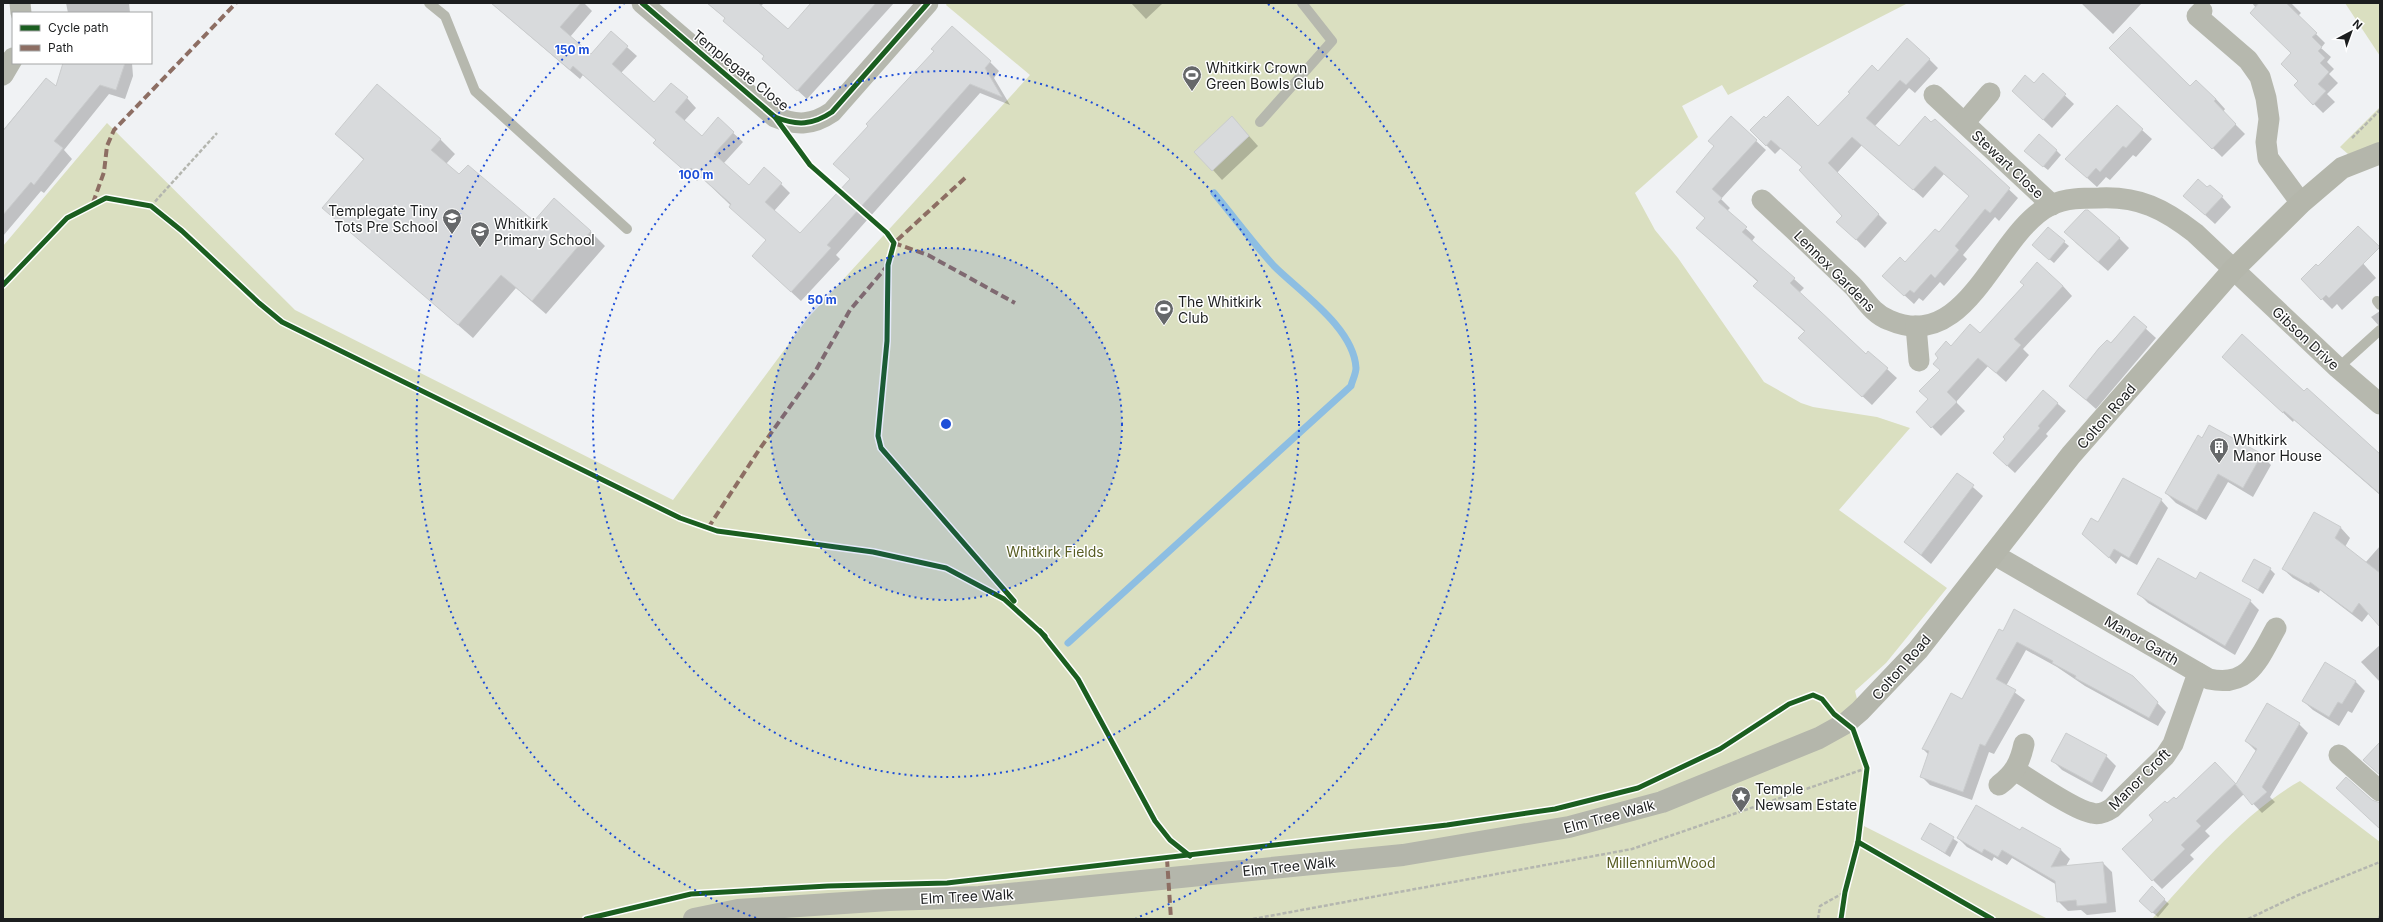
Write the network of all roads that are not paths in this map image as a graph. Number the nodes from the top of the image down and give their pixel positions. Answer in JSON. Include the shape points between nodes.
{"nodes":[{"id":1,"x":429,"y":3,"type":"edge"},
{"id":2,"x":642,"y":3,"type":"edge"},
{"id":3,"x":928,"y":3,"type":"edge"},
{"id":4,"x":1302,"y":3,"type":"edge"},
{"id":5,"x":2202,"y":11,"type":"dead end"},
{"id":6,"x":12,"y":60,"type":"edge"},
{"id":7,"x":3,"y":75,"type":"edge"},
{"id":8,"x":1990,"y":93,"type":"dead end"},
{"id":9,"x":1934,"y":95,"type":"dead end"},
{"id":10,"x":1260,"y":122,"type":"dead end"},
{"id":11,"x":1965,"y":122,"type":"junction"},
{"id":12,"x":2380,"y":153,"type":"edge"},
{"id":13,"x":1762,"y":200,"type":"dead end"},
{"id":14,"x":2302,"y":203,"type":"junction"},
{"id":15,"x":2052,"y":205,"type":"junction"},
{"id":16,"x":627,"y":229,"type":"dead end"},
{"id":17,"x":2233,"y":270,"type":"junction"},
{"id":18,"x":1916,"y":326,"type":"junction"},
{"id":19,"x":2380,"y":330,"type":"edge"},
{"id":20,"x":1918,"y":361,"type":"dead end"},
{"id":21,"x":2338,"y":368,"type":"junction"},
{"id":22,"x":2380,"y":404,"type":"edge"},
{"id":23,"x":1993,"y":554,"type":"junction"},
{"id":24,"x":2276,"y":628,"type":"dead end"},
{"id":25,"x":2198,"y":672,"type":"junction"},
{"id":26,"x":1860,"y":711,"type":"joint"},
{"id":27,"x":2024,"y":744,"type":"dead end"},
{"id":28,"x":2339,"y":755,"type":"dead end"},
{"id":29,"x":2015,"y":770,"type":"junction"},
{"id":30,"x":1999,"y":785,"type":"dead end"},
{"id":31,"x":2380,"y":791,"type":"edge"},
{"id":32,"x":694,"y":919,"type":"edge"}],
"edges":[{"from":1,"to":16,"type":"lane","via":[[445,16],[475,91]]},
{"from":2,"to":3,"type":"street","name":"Templegate Close","via":[[775,117],[790,123],[805,124],[820,121],[832,112]]},
{"from":4,"to":10,"type":"lane","via":[[1332,41]]},
{"from":5,"to":14,"type":"street","via":[[2197,16],[2248,60],[2260,77],[2266,98],[2268,158]]},
{"from":6,"to":7,"type":"street"},
{"from":8,"to":11,"type":"street","name":"Stewart Close"},
{"from":9,"to":11,"type":"street","name":"Stewart Close"},
{"from":11,"to":15,"type":"street","name":"Stewart Close"},
{"from":12,"to":14,"type":"street","name":"Colton Road","via":[[2342,168]]},
{"from":13,"to":18,"type":"street","name":"Lennox Gardens","via":[[1854,287],[1869,306],[1890,321]]},
{"from":14,"to":17,"type":"street","name":"Colton Road"},
{"from":15,"to":17,"type":"street","name":"Lennox Gardens","via":[[2076,199],[2109,197],[2148,203],[2172,215],[2195,233]]},
{"from":15,"to":18,"type":"street","name":"Lennox Gardens","via":[[2022,228],[1968,300],[1944,318]]},
{"from":17,"to":21,"type":"street","name":"Gibson Drive"},
{"from":17,"to":23,"type":"street","name":"Colton Road","via":[[2071,455]]},
{"from":18,"to":20,"type":"street"},
{"from":19,"to":21,"type":"lane"},
{"from":21,"to":22,"type":"street","name":"Gibson Drive"},
{"from":23,"to":25,"type":"street","name":"Manor Garth"},
{"from":23,"to":26,"type":"street","name":"Colton Road","via":[[1918,650]]},
{"from":24,"to":25,"type":"street","name":"Manor Garth","via":[[2253,668],[2244,676],[2220,682]]},
{"from":25,"to":29,"type":"street","name":"Manor Croft","via":[[2179,730],[2165,756],[2106,812],[2098,814],[2084,811]]},
{"from":26,"to":32,"type":"street","name":"Elm Tree Walk","via":[[1846,723],[1819,738],[1662,802],[1569,827],[1379,857],[986,896],[738,910]]},
{"from":27,"to":29,"type":"street"},
{"from":28,"to":31,"type":"street"},
{"from":29,"to":30,"type":"street"}]}
